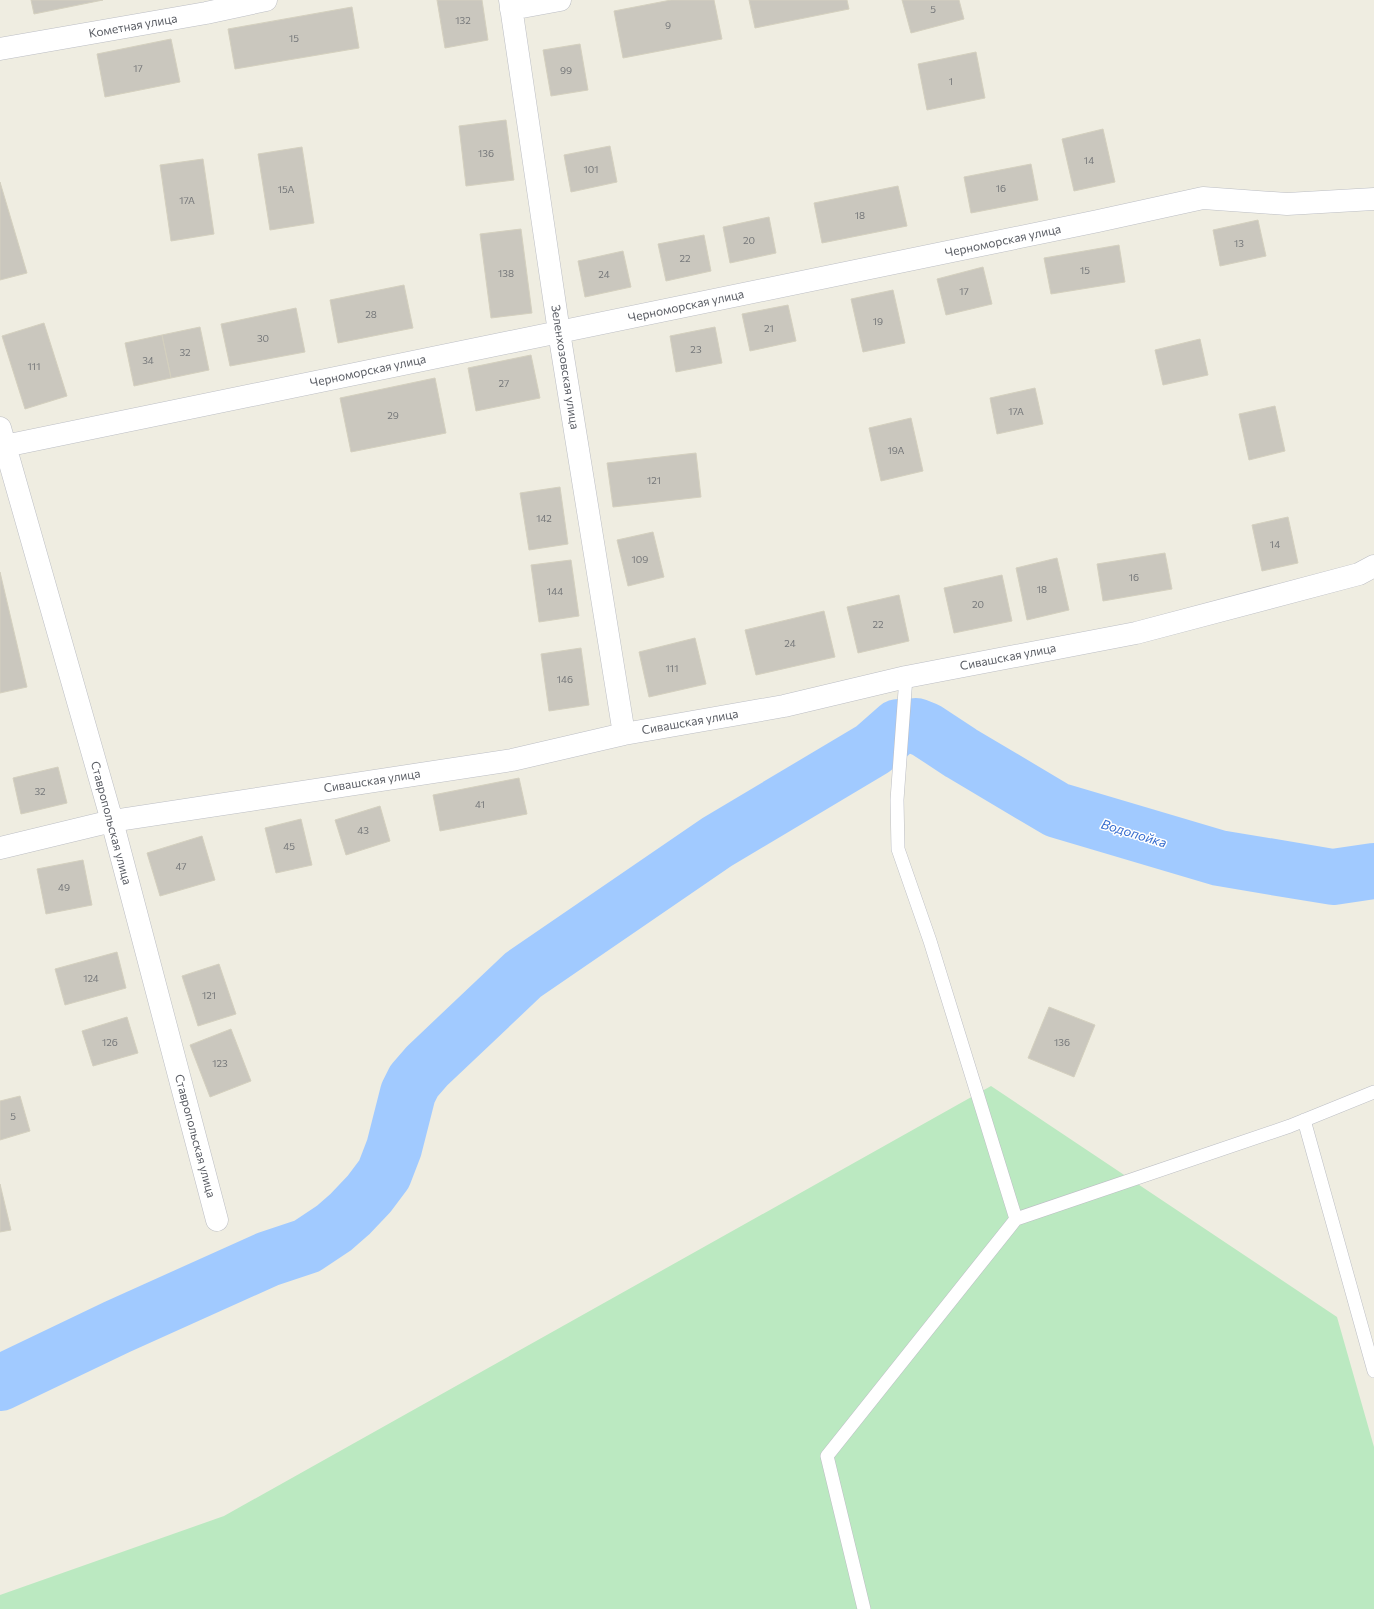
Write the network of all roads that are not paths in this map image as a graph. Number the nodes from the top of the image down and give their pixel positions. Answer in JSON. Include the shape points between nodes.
{"nodes":[{"id":1,"x":266,"y":0,"type":"edge"},
{"id":2,"x":560,"y":0,"type":"edge"},
{"id":3,"x":510,"y":4,"type":"edge"},
{"id":4,"x":0,"y":48,"type":"edge"},
{"id":5,"x":1374,"y":199,"type":"edge"},
{"id":6,"x":559,"y":332,"type":"junction"},
{"id":7,"x":2,"y":440,"type":"edge"},
{"id":8,"x":1374,"y":566,"type":"edge"},
{"id":9,"x":906,"y":677,"type":"junction"},
{"id":10,"x":624,"y":734,"type":"junction"},
{"id":11,"x":112,"y":821,"type":"junction"},
{"id":12,"x":0,"y":848,"type":"edge"},
{"id":13,"x":1374,"y":1092,"type":"edge"},
{"id":14,"x":1304,"y":1120,"type":"junction"},
{"id":15,"x":1016,"y":1219,"type":"junction"},
{"id":16,"x":217,"y":1220,"type":"dead end"},
{"id":17,"x":1374,"y":1371,"type":"edge"},
{"id":18,"x":864,"y":1609,"type":"edge"}],
"edges":[{"from":1,"to":4,"type":"street","name":"Кометная улица","via":[[206,13]]},
{"from":2,"to":3,"type":"street"},
{"from":3,"to":6,"type":"street","name":"Зеленхозовская улица"},
{"from":5,"to":6,"type":"street","name":"Черноморская улица","via":[[1287,204],[1203,198]]},
{"from":6,"to":7,"type":"street","name":"Черноморская улица"},
{"from":6,"to":10,"type":"street","name":"Зеленхозовская улица"},
{"from":7,"to":11,"type":"street","name":"Ставропольская улица"},
{"from":8,"to":9,"type":"street","name":"Сивашская улица","via":[[1359,574],[1136,633]]},
{"from":9,"to":10,"type":"street","name":"Сивашская улица","via":[[784,706]]},
{"from":9,"to":15,"type":"lane","via":[[897,800],[898,849],[930,941]]},
{"from":10,"to":11,"type":"street","name":"Сивашская улица","via":[[512,760]]},
{"from":11,"to":12,"type":"street","name":"Сивашская улица"},
{"from":11,"to":16,"type":"street","name":"Ставропольская улица"},
{"from":13,"to":14,"type":"lane"},
{"from":14,"to":15,"type":"lane"},
{"from":14,"to":17,"type":"lane"},
{"from":15,"to":18,"type":"lane","via":[[827,1456]]}]}
